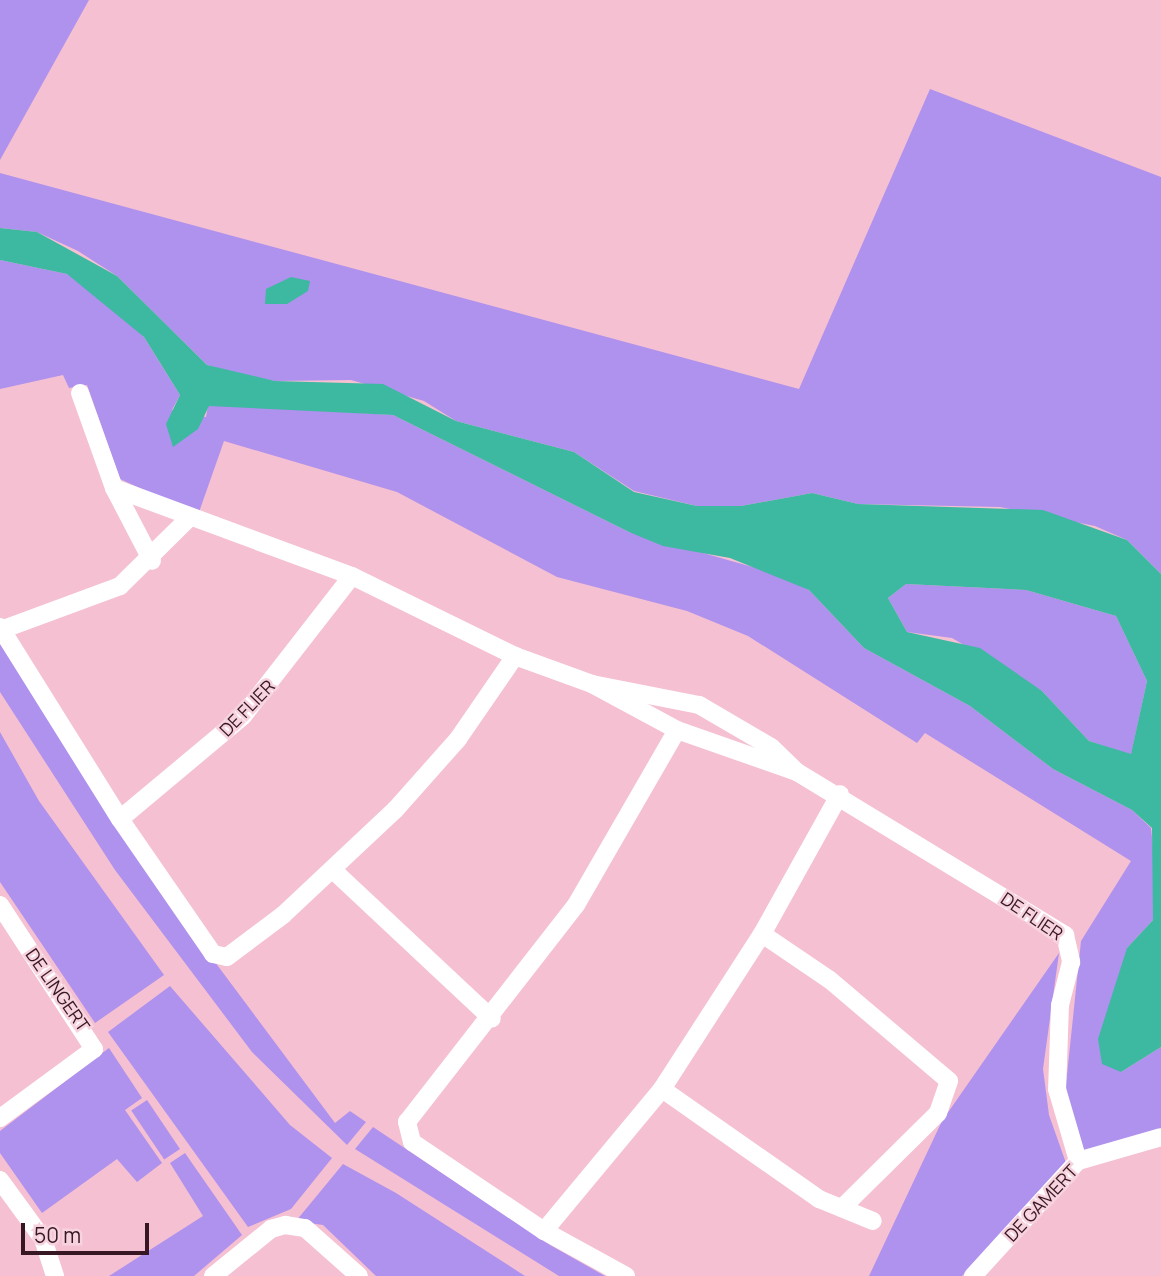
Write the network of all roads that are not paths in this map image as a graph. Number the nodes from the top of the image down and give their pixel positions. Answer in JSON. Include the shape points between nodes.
{"nodes":[{"id":1,"x":80,"y":393,"type":"dead end"},
{"id":2,"x":114,"y":488,"type":"junction"},
{"id":3,"x":188,"y":519,"type":"junction"},
{"id":4,"x":152,"y":561,"type":"junction"},
{"id":5,"x":352,"y":576,"type":"junction"},
{"id":6,"x":1,"y":629,"type":"edge"},
{"id":7,"x":515,"y":656,"type":"junction"},
{"id":8,"x":592,"y":684,"type":"junction"},
{"id":9,"x":677,"y":730,"type":"junction"},
{"id":10,"x":796,"y":772,"type":"junction"},
{"id":11,"x":840,"y":794,"type":"junction"},
{"id":12,"x":120,"y":819,"type":"junction"},
{"id":13,"x":334,"y":871,"type":"junction"},
{"id":14,"x":0,"y":905,"type":"edge"},
{"id":15,"x":762,"y":934,"type":"junction"},
{"id":16,"x":492,"y":1019,"type":"junction"},
{"id":17,"x":662,"y":1088,"type":"junction"},
{"id":18,"x":0,"y":1118,"type":"edge"},
{"id":19,"x":1161,"y":1137,"type":"edge"},
{"id":20,"x":1078,"y":1161,"type":"junction"},
{"id":21,"x":0,"y":1180,"type":"edge"},
{"id":22,"x":842,"y":1208,"type":"junction"},
{"id":23,"x":873,"y":1221,"type":"dead end"},
{"id":24,"x":544,"y":1231,"type":"junction"},
{"id":25,"x":55,"y":1276,"type":"edge"},
{"id":26,"x":213,"y":1276,"type":"edge"},
{"id":27,"x":359,"y":1276,"type":"edge"},
{"id":28,"x":626,"y":1276,"type":"edge"},
{"id":29,"x":973,"y":1276,"type":"edge"}],
"edges":[{"from":1,"to":2,"type":"street"},
{"from":2,"to":3,"type":"street","name":"DE FLIER"},
{"from":2,"to":4,"type":"street"},
{"from":3,"to":4,"type":"street"},
{"from":3,"to":5,"type":"street","name":"DE FLIER"},
{"from":4,"to":6,"type":"street","via":[[82,604]]},
{"from":5,"to":7,"type":"street","name":"DE FLIER"},
{"from":5,"to":12,"type":"street","name":"DE FLIER","via":[[243,716]]},
{"from":6,"to":12,"type":"street"},
{"from":7,"to":8,"type":"street","name":"DE FLIER"},
{"from":7,"to":13,"type":"street","via":[[458,739]]},
{"from":8,"to":9,"type":"street","name":"DE FLIER"},
{"from":8,"to":10,"type":"street","name":"DE FLIER","via":[[699,705],[771,747]]},
{"from":9,"to":10,"type":"street","name":"DE FLIER"},
{"from":9,"to":16,"type":"street","via":[[576,905]]},
{"from":10,"to":11,"type":"street","name":"DE FLIER"},
{"from":11,"to":15,"type":"street"},
{"from":11,"to":20,"type":"street","name":"DE FLIER","via":[[1065,935],[1071,962],[1060,1005],[1057,1089]]},
{"from":12,"to":13,"type":"street","via":[[213,954],[227,957]]},
{"from":13,"to":16,"type":"street"},
{"from":14,"to":18,"type":"street","name":"DE LINGERT","via":[[94,1049]]},
{"from":15,"to":17,"type":"street"},
{"from":15,"to":22,"type":"street","via":[[830,981],[949,1081],[938,1113]]},
{"from":16,"to":24,"type":"street","via":[[407,1122],[412,1142]]},
{"from":17,"to":22,"type":"street"},
{"from":17,"to":24,"type":"street"},
{"from":19,"to":20,"type":"street","name":"DE GAMERT"},
{"from":20,"to":29,"type":"street","name":"DE GAMERT"},
{"from":21,"to":25,"type":"street","via":[[43,1239]]},
{"from":22,"to":23,"type":"street"},
{"from":24,"to":28,"type":"street"},
{"from":26,"to":27,"type":"street","via":[[271,1229],[285,1225],[305,1228]]}]}
